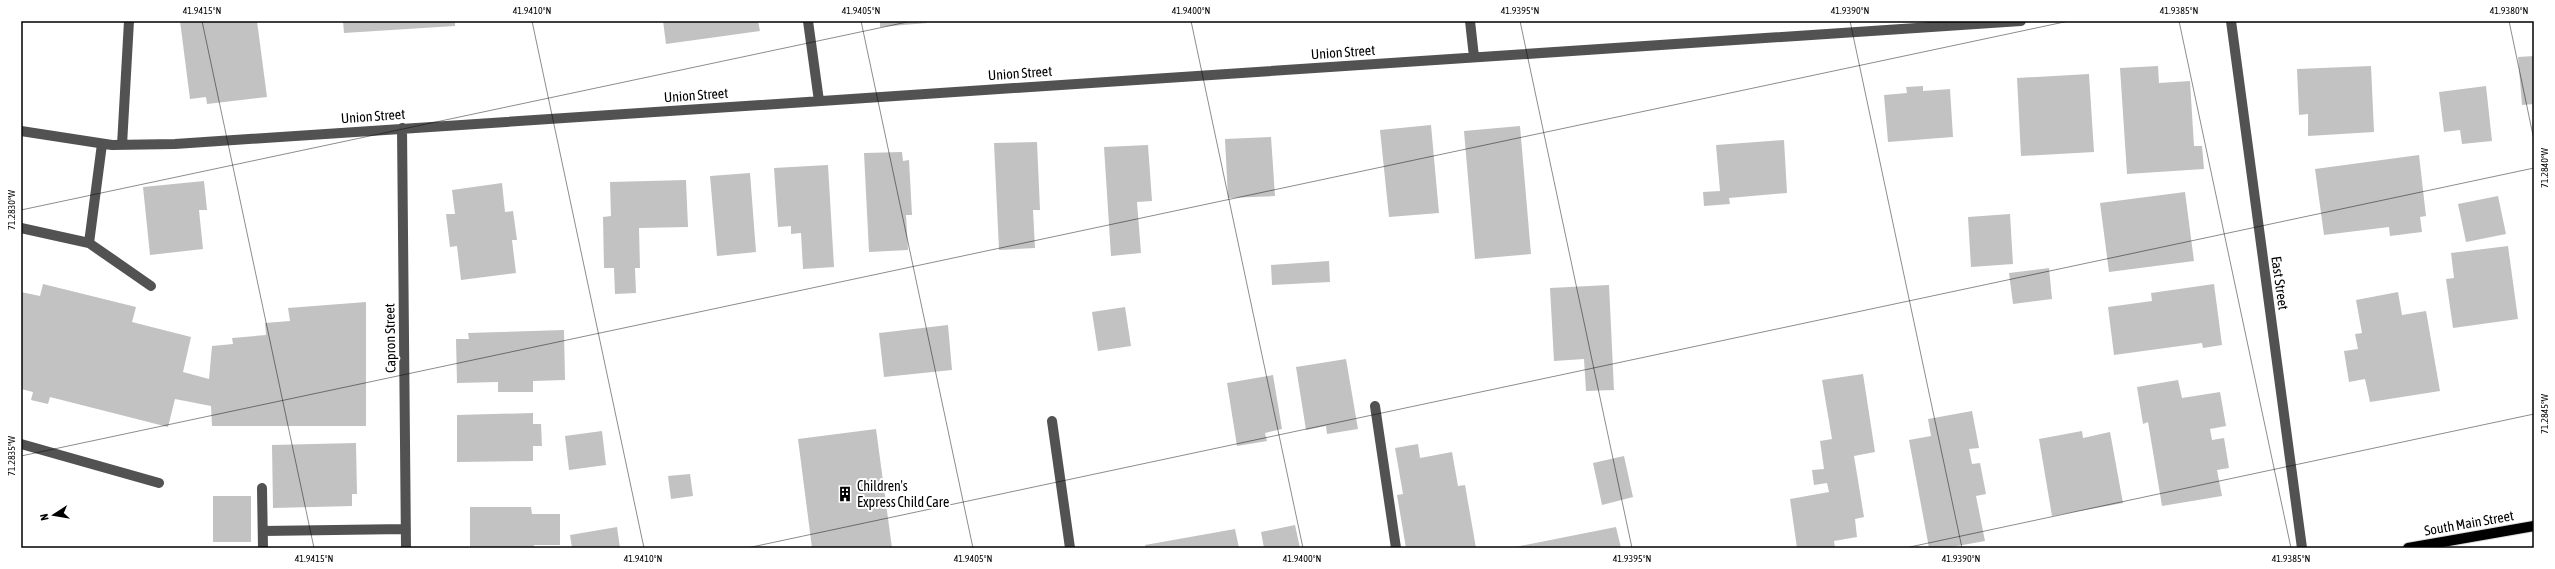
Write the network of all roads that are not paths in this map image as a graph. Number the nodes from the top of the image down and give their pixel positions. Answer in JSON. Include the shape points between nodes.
{"nodes":[{"id":1,"x":129,"y":21,"type":"edge"},
{"id":2,"x":808,"y":21,"type":"edge"},
{"id":3,"x":1470,"y":21,"type":"edge"},
{"id":4,"x":2021,"y":21,"type":"edge"},
{"id":5,"x":2231,"y":21,"type":"edge"},
{"id":6,"x":1474,"y":57,"type":"junction"},
{"id":7,"x":819,"y":101,"type":"junction"},
{"id":8,"x":402,"y":128,"type":"junction"},
{"id":9,"x":21,"y":132,"type":"edge"},
{"id":10,"x":102,"y":144,"type":"junction"},
{"id":11,"x":122,"y":145,"type":"junction"},
{"id":12,"x":21,"y":228,"type":"edge"},
{"id":13,"x":89,"y":243,"type":"junction"},
{"id":14,"x":151,"y":286,"type":"dead end"},
{"id":15,"x":1375,"y":406,"type":"dead end"},
{"id":16,"x":1052,"y":421,"type":"dead end"},
{"id":17,"x":21,"y":444,"type":"edge"},
{"id":18,"x":159,"y":483,"type":"dead end"},
{"id":19,"x":262,"y":488,"type":"dead end"},
{"id":20,"x":2534,"y":526,"type":"edge"},
{"id":21,"x":406,"y":529,"type":"junction"},
{"id":22,"x":263,"y":531,"type":"junction"},
{"id":23,"x":263,"y":548,"type":"edge"},
{"id":24,"x":406,"y":548,"type":"edge"},
{"id":25,"x":1070,"y":548,"type":"edge"},
{"id":26,"x":1396,"y":548,"type":"edge"},
{"id":27,"x":2302,"y":548,"type":"edge"},
{"id":28,"x":2408,"y":548,"type":"edge"}],
"edges":[{"from":1,"to":11,"type":"street"},
{"from":2,"to":7,"type":"street"},
{"from":3,"to":6,"type":"street"},
{"from":4,"to":6,"type":"street","name":"Union Street"},
{"from":5,"to":27,"type":"street","name":"East Street"},
{"from":6,"to":7,"type":"street","name":"Union Street"},
{"from":7,"to":8,"type":"street","name":"Union Street"},
{"from":8,"to":11,"type":"street","name":"Union Street"},
{"from":8,"to":21,"type":"street","name":"Capron Street"},
{"from":9,"to":10,"type":"street","name":"Union Street"},
{"from":10,"to":11,"type":"street","name":"Union Street"},
{"from":10,"to":13,"type":"street"},
{"from":12,"to":13,"type":"street"},
{"from":13,"to":14,"type":"street"},
{"from":15,"to":26,"type":"street"},
{"from":16,"to":25,"type":"street"},
{"from":17,"to":18,"type":"street"},
{"from":19,"to":22,"type":"street"},
{"from":20,"to":28,"type":"main road","name":"South Main Street"},
{"from":21,"to":22,"type":"street"},
{"from":21,"to":24,"type":"street","name":"Capron Street"},
{"from":22,"to":23,"type":"street"}]}
